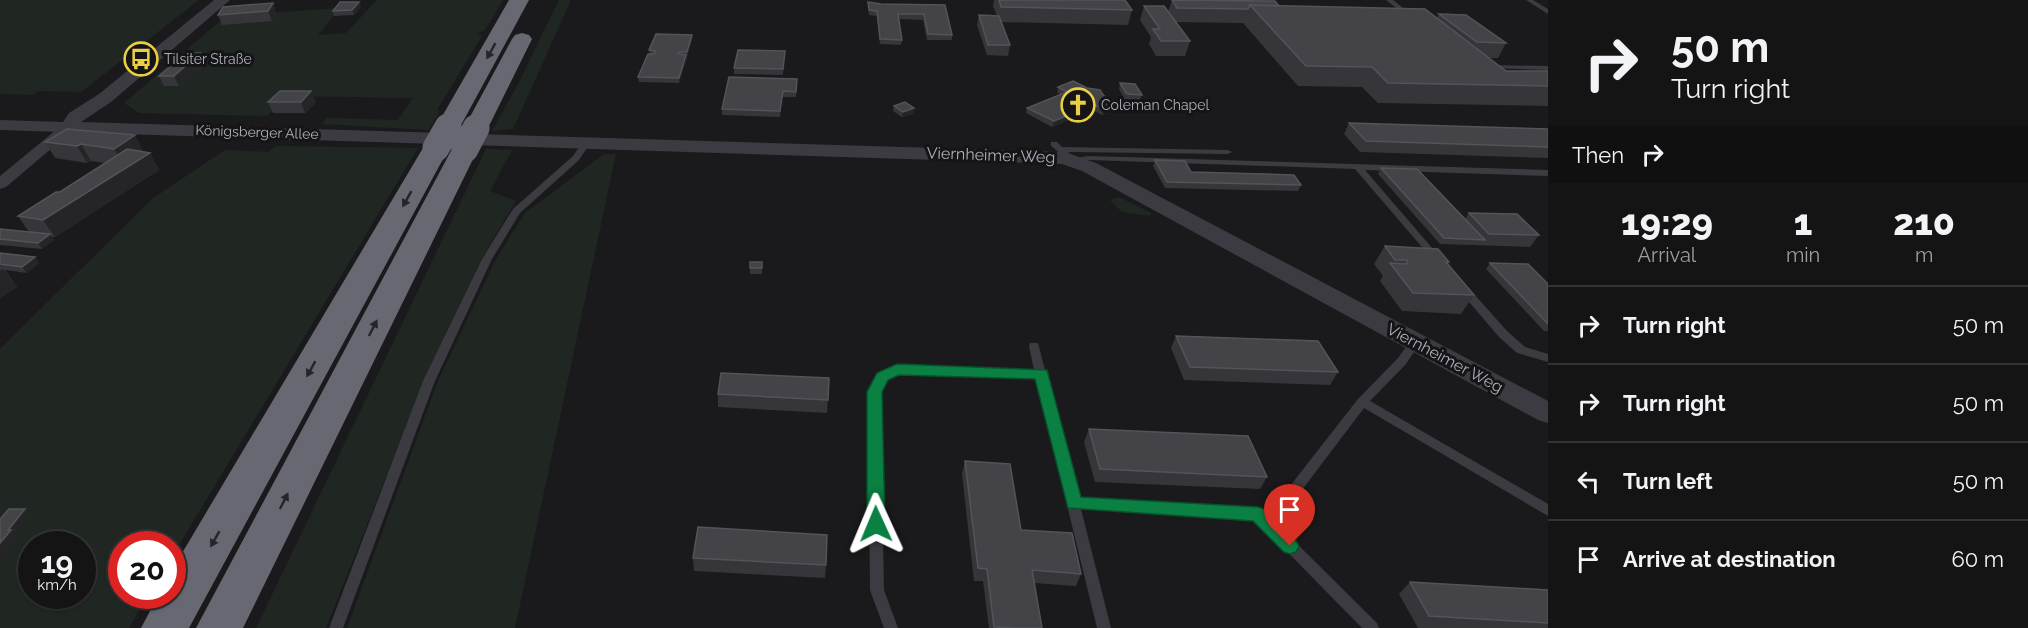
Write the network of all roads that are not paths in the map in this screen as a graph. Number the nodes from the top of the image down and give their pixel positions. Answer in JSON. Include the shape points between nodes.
{"nodes":[{"id":1,"x":223,"y":0,"type":"edge"},
{"id":2,"x":1389,"y":0,"type":"edge"},
{"id":3,"x":1529,"y":0,"type":"edge"},
{"id":4,"x":526,"y":8,"type":"edge"},
{"id":5,"x":1548,"y":12,"type":"edge"},
{"id":6,"x":1413,"y":19,"type":"edge"},
{"id":7,"x":1484,"y":67,"type":"edge"},
{"id":8,"x":1548,"y":68,"type":"edge"},
{"id":9,"x":0,"y":125,"type":"edge"},
{"id":10,"x":69,"y":127,"type":"junction"},
{"id":11,"x":456,"y":138,"type":"junction"},
{"id":12,"x":514,"y":140,"type":"joint"},
{"id":13,"x":587,"y":142,"type":"junction"},
{"id":14,"x":1063,"y":151,"type":"junction"},
{"id":15,"x":1228,"y":152,"type":"dead end"},
{"id":16,"x":1358,"y":167,"type":"junction"},
{"id":17,"x":1548,"y":172,"type":"edge"},
{"id":18,"x":0,"y":184,"type":"edge"},
{"id":19,"x":1442,"y":265,"type":"edge"},
{"id":20,"x":1458,"y":282,"type":"edge"},
{"id":21,"x":1415,"y":343,"type":"junction"},
{"id":22,"x":1034,"y":346,"type":"dead end"},
{"id":23,"x":1548,"y":358,"type":"edge"},
{"id":24,"x":1041,"y":374,"type":"junction"},
{"id":25,"x":1362,"y":402,"type":"junction"},
{"id":26,"x":1548,"y":413,"type":"edge"},
{"id":27,"x":1074,"y":503,"type":"junction"},
{"id":28,"x":1548,"y":511,"type":"edge"},
{"id":29,"x":1258,"y":514,"type":"junction"},
{"id":30,"x":164,"y":628,"type":"edge"},
{"id":31,"x":219,"y":628,"type":"edge"},
{"id":32,"x":336,"y":628,"type":"edge"},
{"id":33,"x":891,"y":628,"type":"edge"},
{"id":34,"x":1104,"y":628,"type":"edge"},
{"id":35,"x":1372,"y":628,"type":"edge"}],
"edges":[{"from":1,"to":10,"type":"street","via":[[105,98],[88,117]]},
{"from":2,"to":6,"type":"lane"},
{"from":3,"to":5,"type":"lane"},
{"from":4,"to":11,"type":"highway"},
{"from":7,"to":8,"type":"lane"},
{"from":9,"to":10,"type":"street","name":"Königsberger Allee"},
{"from":10,"to":12,"type":"street","name":"Königsberger Allee"},
{"from":10,"to":18,"type":"street"},
{"from":11,"to":30,"type":"highway","one_way":true},
{"from":31,"to":11,"type":"highway","one_way":true},
{"from":12,"to":13,"type":"street","name":"Viernheimer Weg"},
{"from":13,"to":14,"type":"street","name":"Viernheimer Weg","via":[[1047,157]]},
{"from":13,"to":32,"type":"lane","via":[[576,158],[516,211],[487,259],[429,381]]},
{"from":14,"to":15,"type":"lane"},
{"from":14,"to":16,"type":"lane","via":[[1089,158]]},
{"from":14,"to":21,"type":"street","name":"Viernheimer Weg"},
{"from":16,"to":17,"type":"lane"},
{"from":16,"to":19,"type":"lane"},
{"from":20,"to":23,"type":"lane","via":[[1521,350]]},
{"from":21,"to":25,"type":"lane"},
{"from":21,"to":26,"type":"street","name":"Viernheimer Weg"},
{"from":22,"to":24,"type":"lane"},
{"from":24,"to":27,"type":"lane"},
{"from":24,"to":33,"type":"lane","via":[[897,369],[879,380],[874,392],[877,590]]},
{"from":25,"to":28,"type":"lane"},
{"from":25,"to":29,"type":"lane","via":[[1275,515]]},
{"from":27,"to":29,"type":"lane"},
{"from":27,"to":34,"type":"lane"},
{"from":29,"to":35,"type":"lane"}]}
